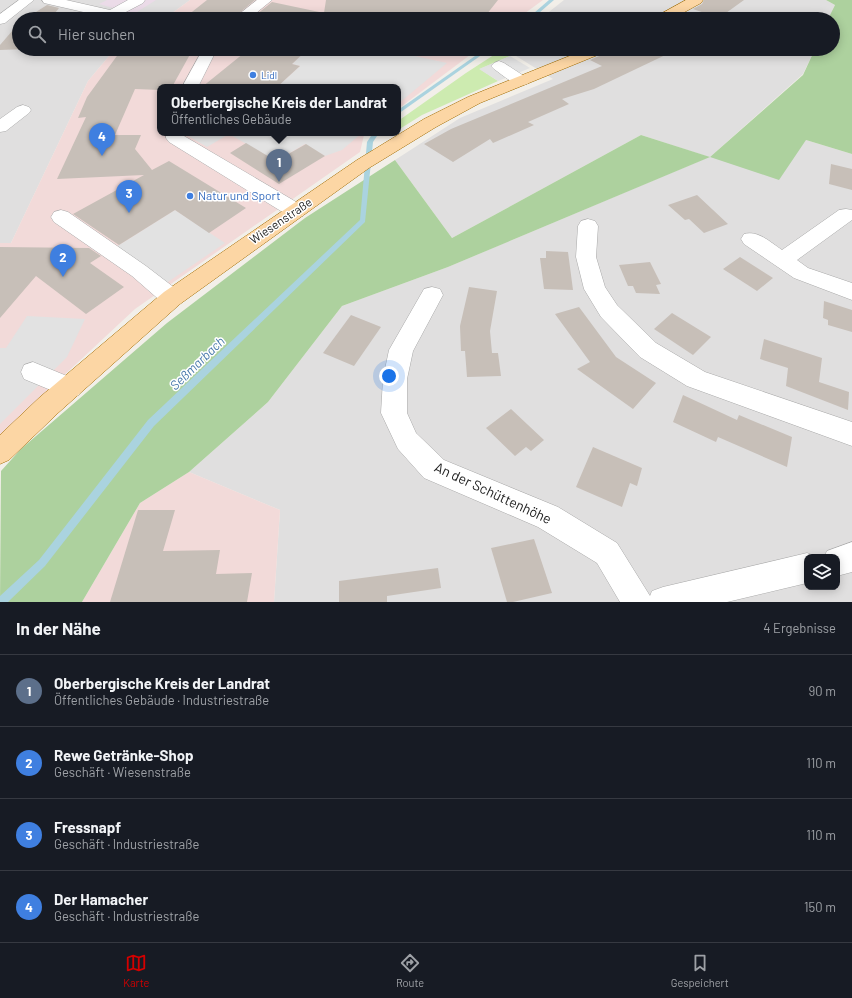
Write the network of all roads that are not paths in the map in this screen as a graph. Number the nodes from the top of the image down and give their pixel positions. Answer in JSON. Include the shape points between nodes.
{"nodes":[{"id":1,"x":27,"y":0,"type":"edge"},
{"id":2,"x":49,"y":0,"type":"edge"},
{"id":3,"x":138,"y":0,"type":"edge"},
{"id":4,"x":265,"y":0,"type":"edge"},
{"id":5,"x":696,"y":0,"type":"edge"},
{"id":6,"x":103,"y":12,"type":"edge"},
{"id":7,"x":116,"y":12,"type":"edge"},
{"id":8,"x":249,"y":12,"type":"edge"},
{"id":9,"x":675,"y":12,"type":"edge"},
{"id":10,"x":0,"y":20,"type":"edge"},
{"id":11,"x":206,"y":56,"type":"edge"},
{"id":12,"x":583,"y":56,"type":"edge"},
{"id":13,"x":499,"y":66,"type":"dead end"},
{"id":14,"x":522,"y":81,"type":"junction"},
{"id":15,"x":192,"y":84,"type":"edge"},
{"id":16,"x":23,"y":110,"type":"dead end"},
{"id":17,"x":0,"y":128,"type":"edge"},
{"id":18,"x":175,"y":136,"type":"edge"},
{"id":19,"x":296,"y":211,"type":"junction"},
{"id":20,"x":846,"y":215,"type":"dead end"},
{"id":21,"x":61,"y":217,"type":"dead end"},
{"id":22,"x":588,"y":226,"type":"dead end"},
{"id":23,"x":751,"y":239,"type":"dead end"},
{"id":24,"x":782,"y":260,"type":"junction"},
{"id":25,"x":852,"y":292,"type":"edge"},
{"id":26,"x":432,"y":295,"type":"dead end"},
{"id":27,"x":172,"y":298,"type":"junction"},
{"id":28,"x":33,"y":372,"type":"dead end"},
{"id":29,"x":70,"y":388,"type":"junction"},
{"id":30,"x":852,"y":434,"type":"edge"},
{"id":31,"x":0,"y":452,"type":"edge"},
{"id":32,"x":852,"y":557,"type":"edge"},
{"id":33,"x":840,"y":560,"type":"edge"},
{"id":34,"x":804,"y":569,"type":"edge"},
{"id":35,"x":715,"y":596,"type":"edge"},
{"id":36,"x":637,"y":602,"type":"edge"},
{"id":37,"x":663,"y":602,"type":"edge"}],
"edges":[{"from":1,"to":10,"type":"street"},
{"from":2,"to":6,"type":"street"},
{"from":3,"to":7,"type":"street"},
{"from":4,"to":8,"type":"street"},
{"from":5,"to":9,"type":"main road"},
{"from":11,"to":15,"type":"street"},
{"from":12,"to":14,"type":"main road","name":"Wiesenstraße"},
{"from":13,"to":14,"type":"street"},
{"from":14,"to":19,"type":"main road","name":"Wiesenstraße","via":[[474,100],[430,123],[363,164]]},
{"from":16,"to":17,"type":"street"},
{"from":18,"to":19,"type":"street"},
{"from":19,"to":27,"type":"main road","name":"Wiesenstraße"},
{"from":20,"to":24,"type":"street"},
{"from":21,"to":27,"type":"street","via":[[139,271]]},
{"from":22,"to":30,"type":"street","via":[[586,257],[595,289],[609,311],[648,350],[696,379]]},
{"from":23,"to":24,"type":"street"},
{"from":24,"to":25,"type":"street","via":[[802,273]]},
{"from":26,"to":36,"type":"street","name":"An der Schüttenhöhe","via":[[401,350],[396,379],[394,413],[407,441],[434,469],[548,517],[607,553]]},
{"from":27,"to":29,"type":"main road","name":"Wiesenstraße"},
{"from":28,"to":29,"type":"street"},
{"from":29,"to":31,"type":"main road","name":"Wiesenstraße"},
{"from":32,"to":33,"type":"street"},
{"from":34,"to":35,"type":"street"},
{"from":35,"to":37,"type":"street"}]}
